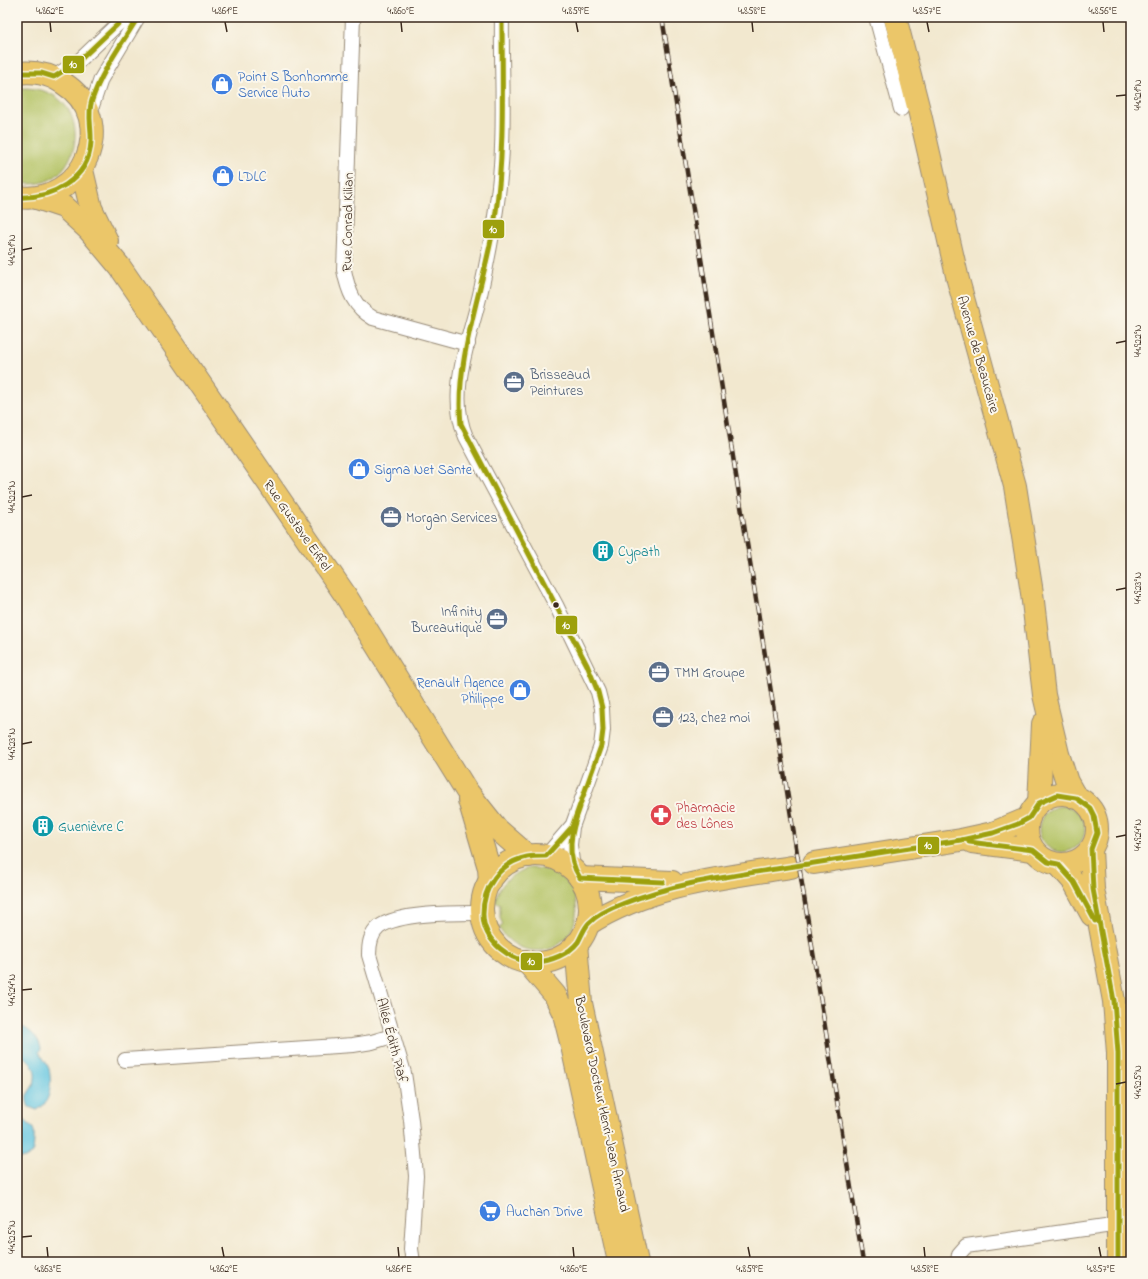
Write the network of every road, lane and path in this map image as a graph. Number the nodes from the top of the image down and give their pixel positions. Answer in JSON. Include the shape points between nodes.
{"nodes":[{"id":1,"x":125,"y":17,"type":"edge"},
{"id":2,"x":138,"y":17,"type":"edge"},
{"id":3,"x":353,"y":17,"type":"edge"},
{"id":4,"x":502,"y":17,"type":"edge"},
{"id":5,"x":876,"y":17,"type":"edge"},
{"id":6,"x":895,"y":17,"type":"edge"},
{"id":7,"x":20,"y":67,"type":"edge"},
{"id":8,"x":54,"y":77,"type":"junction"},
{"id":9,"x":901,"y":109,"type":"dead end"},
{"id":10,"x":89,"y":115,"type":"junction"},
{"id":11,"x":82,"y":170,"type":"junction"},
{"id":12,"x":27,"y":198,"type":"edge"},
{"id":13,"x":120,"y":267,"type":"junction"},
{"id":14,"x":468,"y":344,"type":"junction"},
{"id":15,"x":1044,"y":695,"type":"junction"},
{"id":16,"x":466,"y":790,"type":"junction"},
{"id":17,"x":1076,"y":798,"type":"junction"},
{"id":18,"x":1034,"y":810,"type":"junction"},
{"id":19,"x":572,"y":827,"type":"junction"},
{"id":20,"x":961,"y":840,"type":"junction"},
{"id":21,"x":1091,"y":849,"type":"junction"},
{"id":22,"x":1033,"y":850,"type":"junction"},
{"id":23,"x":537,"y":856,"type":"junction"},
{"id":24,"x":814,"y":863,"type":"dead end"},
{"id":25,"x":1058,"y":864,"type":"junction"},
{"id":26,"x":791,"y":866,"type":"dead end"},
{"id":27,"x":576,"y":873,"type":"junction"},
{"id":28,"x":490,"y":882,"type":"junction"},
{"id":29,"x":695,"y":882,"type":"junction"},
{"id":30,"x":482,"y":913,"type":"junction"},
{"id":31,"x":588,"y":924,"type":"junction"},
{"id":32,"x":1100,"y":930,"type":"junction"},
{"id":33,"x":576,"y":944,"type":"junction"},
{"id":34,"x":526,"y":961,"type":"junction"},
{"id":35,"x":392,"y":1036,"type":"junction"},
{"id":36,"x":125,"y":1060,"type":"dead end"},
{"id":37,"x":1119,"y":1224,"type":"junction"},
{"id":38,"x":413,"y":1262,"type":"edge"},
{"id":39,"x":619,"y":1262,"type":"edge"},
{"id":40,"x":637,"y":1262,"type":"edge"},
{"id":41,"x":958,"y":1262,"type":"edge"},
{"id":42,"x":1118,"y":1262,"type":"edge"}],
"edges":[{"from":1,"to":8,"type":"street","via":[[79,61]]},
{"from":2,"to":10,"type":"street","via":[[101,79]]},
{"from":3,"to":14,"type":"street","name":"Rue Conrad Kilian","via":[[344,270],[346,284],[357,305],[373,318]]},
{"from":4,"to":14,"type":"street","via":[[501,172],[487,260]]},
{"from":5,"to":9,"type":"street"},
{"from":6,"to":15,"type":"main road","name":"Avenue de Beaucaire","via":[[958,280],[1015,486],[1032,593]]},
{"from":7,"to":8,"type":"main road"},
{"from":8,"to":10,"type":"main road","via":[[69,86],[81,99]]},
{"from":10,"to":11,"type":"main road","via":[[92,143]]},
{"from":11,"to":12,"type":"main road","via":[[62,189],[50,195]]},
{"from":11,"to":13,"type":"main road","name":"Rue Gustave Eiffel","via":[[91,208]]},
{"from":12,"to":13,"type":"main road","name":"Rue Gustave Eiffel","via":[[64,207],[89,230]]},
{"from":13,"to":16,"type":"main road","name":"Rue Gustave Eiffel","via":[[346,596]]},
{"from":14,"to":19,"type":"street","via":[[458,394],[461,424],[587,665],[602,708],[601,746]]},
{"from":15,"to":17,"type":"main road","name":"Avenue de Beaucaire","via":[[1058,754],[1067,782]]},
{"from":15,"to":18,"type":"main road","name":"Avenue de Beaucaire"},
{"from":16,"to":23,"type":"main road","name":"Rue Gustave Eiffel","via":[[497,829]]},
{"from":16,"to":28,"type":"main road","name":"Rue Gustave Eiffel","via":[[489,868]]},
{"from":17,"to":18,"type":"main road","via":[[1057,795],[1048,797]]},
{"from":17,"to":21,"type":"main road","via":[[1090,808],[1096,824],[1097,833]]},
{"from":18,"to":20,"type":"main road","via":[[993,833]]},
{"from":18,"to":22,"type":"main road","via":[[1027,834]]},
{"from":19,"to":23,"type":"street"},
{"from":19,"to":27,"type":"street","via":[[570,845]]},
{"from":20,"to":22,"type":"main road"},
{"from":20,"to":24,"type":"main road"},
{"from":21,"to":25,"type":"main road","via":[[1082,858]]},
{"from":21,"to":32,"type":"main road","via":[[1093,889]]},
{"from":22,"to":25,"type":"main road","via":[[1048,862]]},
{"from":23,"to":27,"type":"main road","via":[[556,859]]},
{"from":23,"to":28,"type":"main road","via":[[506,864]]},
{"from":25,"to":32,"type":"main road","via":[[1074,882]]},
{"from":26,"to":29,"type":"main road"},
{"from":27,"to":29,"type":"main road","via":[[658,882]]},
{"from":27,"to":31,"type":"main road","via":[[586,888],[589,900]]},
{"from":28,"to":30,"type":"main road","via":[[484,897]]},
{"from":29,"to":31,"type":"main road","via":[[630,901],[609,910]]},
{"from":30,"to":34,"type":"main road","via":[[485,926],[501,949],[512,957]]},
{"from":30,"to":35,"type":"street","name":"Allée Édith Piaf","via":[[409,918],[379,927],[372,935],[369,955]]},
{"from":31,"to":33,"type":"main road"},
{"from":32,"to":37,"type":"main road","via":[[1114,1001],[1118,1053]]},
{"from":33,"to":34,"type":"main road","via":[[558,958],[542,962]]},
{"from":33,"to":40,"type":"main road","name":"Boulevard Docteur Henri-Jean Arnaud","via":[[581,1003]]},
{"from":34,"to":39,"type":"main road","name":"Boulevard Docteur Henri-Jean Arnaud","via":[[555,995],[564,1014]]},
{"from":35,"to":36,"type":"street","via":[[353,1045]]},
{"from":35,"to":38,"type":"street","name":"Allée Édith Piaf","via":[[404,1073],[415,1153]]},
{"from":37,"to":41,"type":"street","via":[[966,1246],[959,1254]]},
{"from":37,"to":42,"type":"main road"}]}
